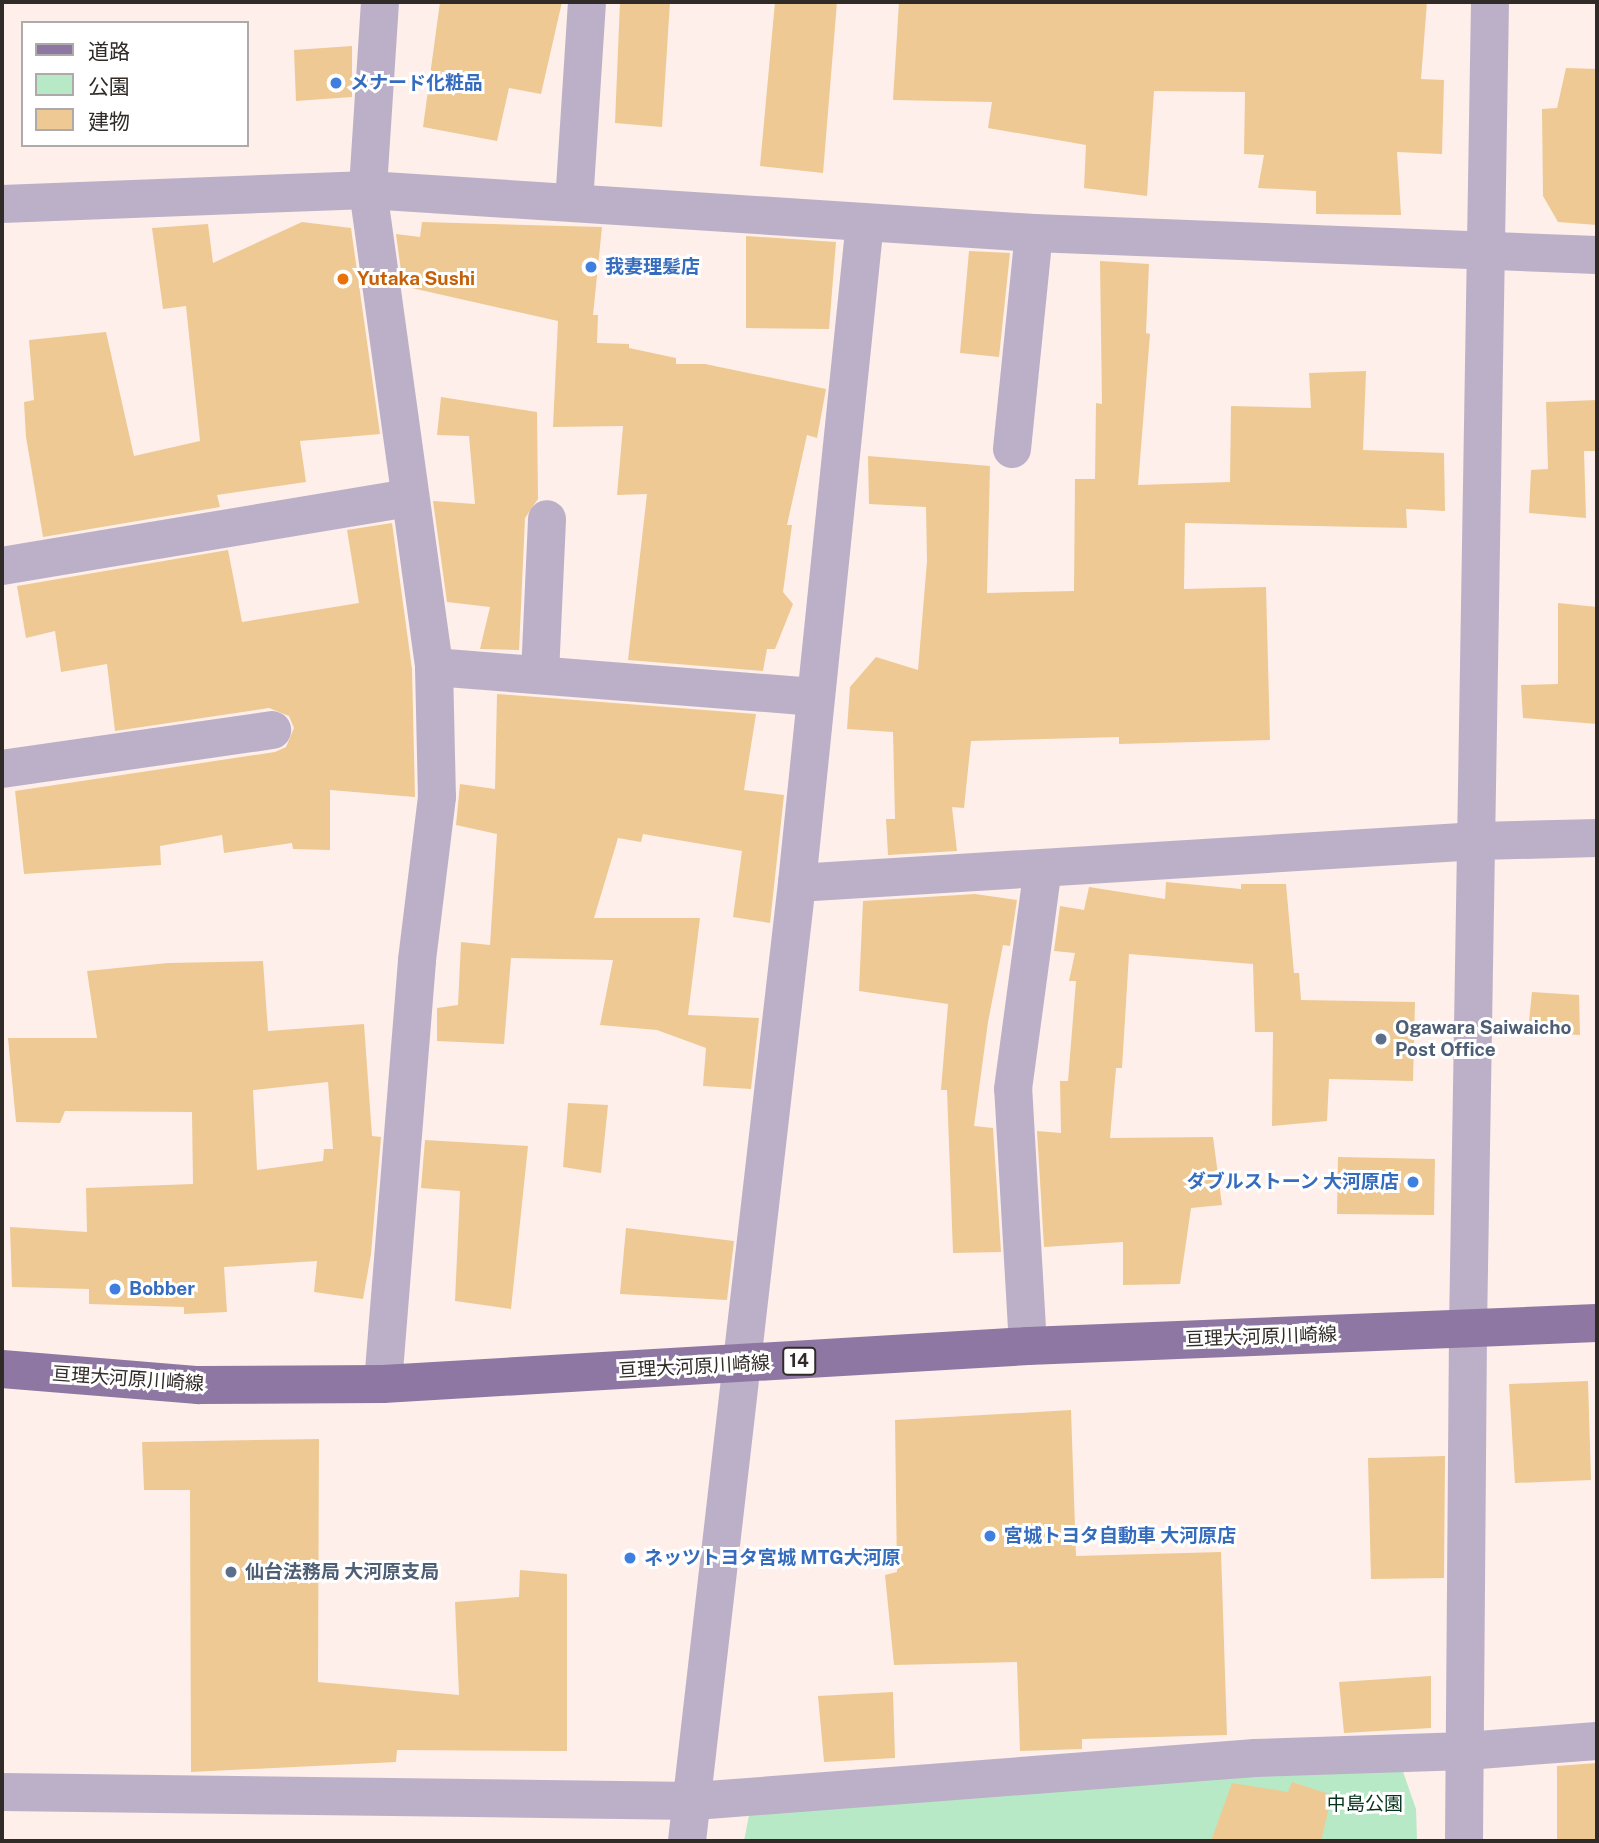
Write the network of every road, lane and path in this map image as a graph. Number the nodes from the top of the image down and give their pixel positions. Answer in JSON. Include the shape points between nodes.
{"nodes":[{"id":1,"x":380,"y":2,"type":"edge"},
{"id":2,"x":587,"y":2,"type":"edge"},
{"id":3,"x":1490,"y":2,"type":"edge"},
{"id":4,"x":368,"y":190,"type":"junction"},
{"id":5,"x":574,"y":203,"type":"junction"},
{"id":6,"x":2,"y":204,"type":"edge"},
{"id":7,"x":865,"y":222,"type":"junction"},
{"id":8,"x":1034,"y":233,"type":"junction"},
{"id":9,"x":1489,"y":252,"type":"junction"},
{"id":10,"x":1597,"y":256,"type":"edge"},
{"id":11,"x":1012,"y":449,"type":"dead end"},
{"id":12,"x":408,"y":498,"type":"junction"},
{"id":13,"x":547,"y":519,"type":"dead end"},
{"id":14,"x":2,"y":566,"type":"edge"},
{"id":15,"x":434,"y":667,"type":"junction"},
{"id":16,"x":540,"y":674,"type":"junction"},
{"id":17,"x":814,"y":697,"type":"junction"},
{"id":18,"x":272,"y":730,"type":"dead end"},
{"id":19,"x":2,"y":769,"type":"edge"},
{"id":20,"x":1597,"y":838,"type":"edge"},
{"id":21,"x":1478,"y":841,"type":"junction"},
{"id":22,"x":1043,"y":868,"type":"junction"},
{"id":23,"x":797,"y":883,"type":"junction"},
{"id":24,"x":1597,"y":1323,"type":"edge"},
{"id":25,"x":1468,"y":1329,"type":"junction"},
{"id":26,"x":1028,"y":1346,"type":"junction"},
{"id":27,"x":742,"y":1364,"type":"junction"},
{"id":28,"x":2,"y":1369,"type":"edge"},
{"id":29,"x":383,"y":1384,"type":"junction"},
{"id":30,"x":1597,"y":1741,"type":"edge"},
{"id":31,"x":1466,"y":1751,"type":"junction"},
{"id":32,"x":2,"y":1792,"type":"edge"},
{"id":33,"x":695,"y":1801,"type":"junction"},
{"id":34,"x":687,"y":1841,"type":"edge"},
{"id":35,"x":1464,"y":1841,"type":"edge"}],
"edges":[{"from":1,"to":4,"type":"street"},
{"from":2,"to":5,"type":"street"},
{"from":3,"to":9,"type":"street"},
{"from":4,"to":5,"type":"street"},
{"from":4,"to":6,"type":"street"},
{"from":4,"to":12,"type":"street"},
{"from":5,"to":7,"type":"street"},
{"from":7,"to":8,"type":"street"},
{"from":7,"to":17,"type":"street"},
{"from":8,"to":9,"type":"street"},
{"from":8,"to":11,"type":"street"},
{"from":9,"to":10,"type":"street"},
{"from":9,"to":21,"type":"street"},
{"from":12,"to":14,"type":"street"},
{"from":12,"to":15,"type":"street"},
{"from":13,"to":16,"type":"street"},
{"from":15,"to":16,"type":"street"},
{"from":15,"to":29,"type":"street","via":[[437,797],[417,961]]},
{"from":16,"to":17,"type":"street"},
{"from":17,"to":23,"type":"street"},
{"from":18,"to":19,"type":"street"},
{"from":20,"to":21,"type":"street"},
{"from":21,"to":22,"type":"street"},
{"from":21,"to":25,"type":"street"},
{"from":22,"to":23,"type":"street"},
{"from":22,"to":26,"type":"street","via":[[1013,1089]]},
{"from":23,"to":27,"type":"street"},
{"from":24,"to":25,"type":"main road","name":"亘理大河原川崎線","number":"14"},
{"from":25,"to":26,"type":"main road","name":"亘理大河原川崎線","number":"14"},
{"from":25,"to":31,"type":"street"},
{"from":26,"to":27,"type":"main road","name":"亘理大河原川崎線","number":"14"},
{"from":27,"to":29,"type":"main road","name":"亘理大河原川崎線","number":"14"},
{"from":27,"to":33,"type":"street"},
{"from":28,"to":29,"type":"main road","name":"亘理大河原川崎線","number":"14","via":[[198,1385]]},
{"from":30,"to":31,"type":"street"},
{"from":31,"to":33,"type":"street","via":[[1255,1758]]},
{"from":31,"to":35,"type":"street"},
{"from":32,"to":33,"type":"street"},
{"from":33,"to":34,"type":"street"}]}
